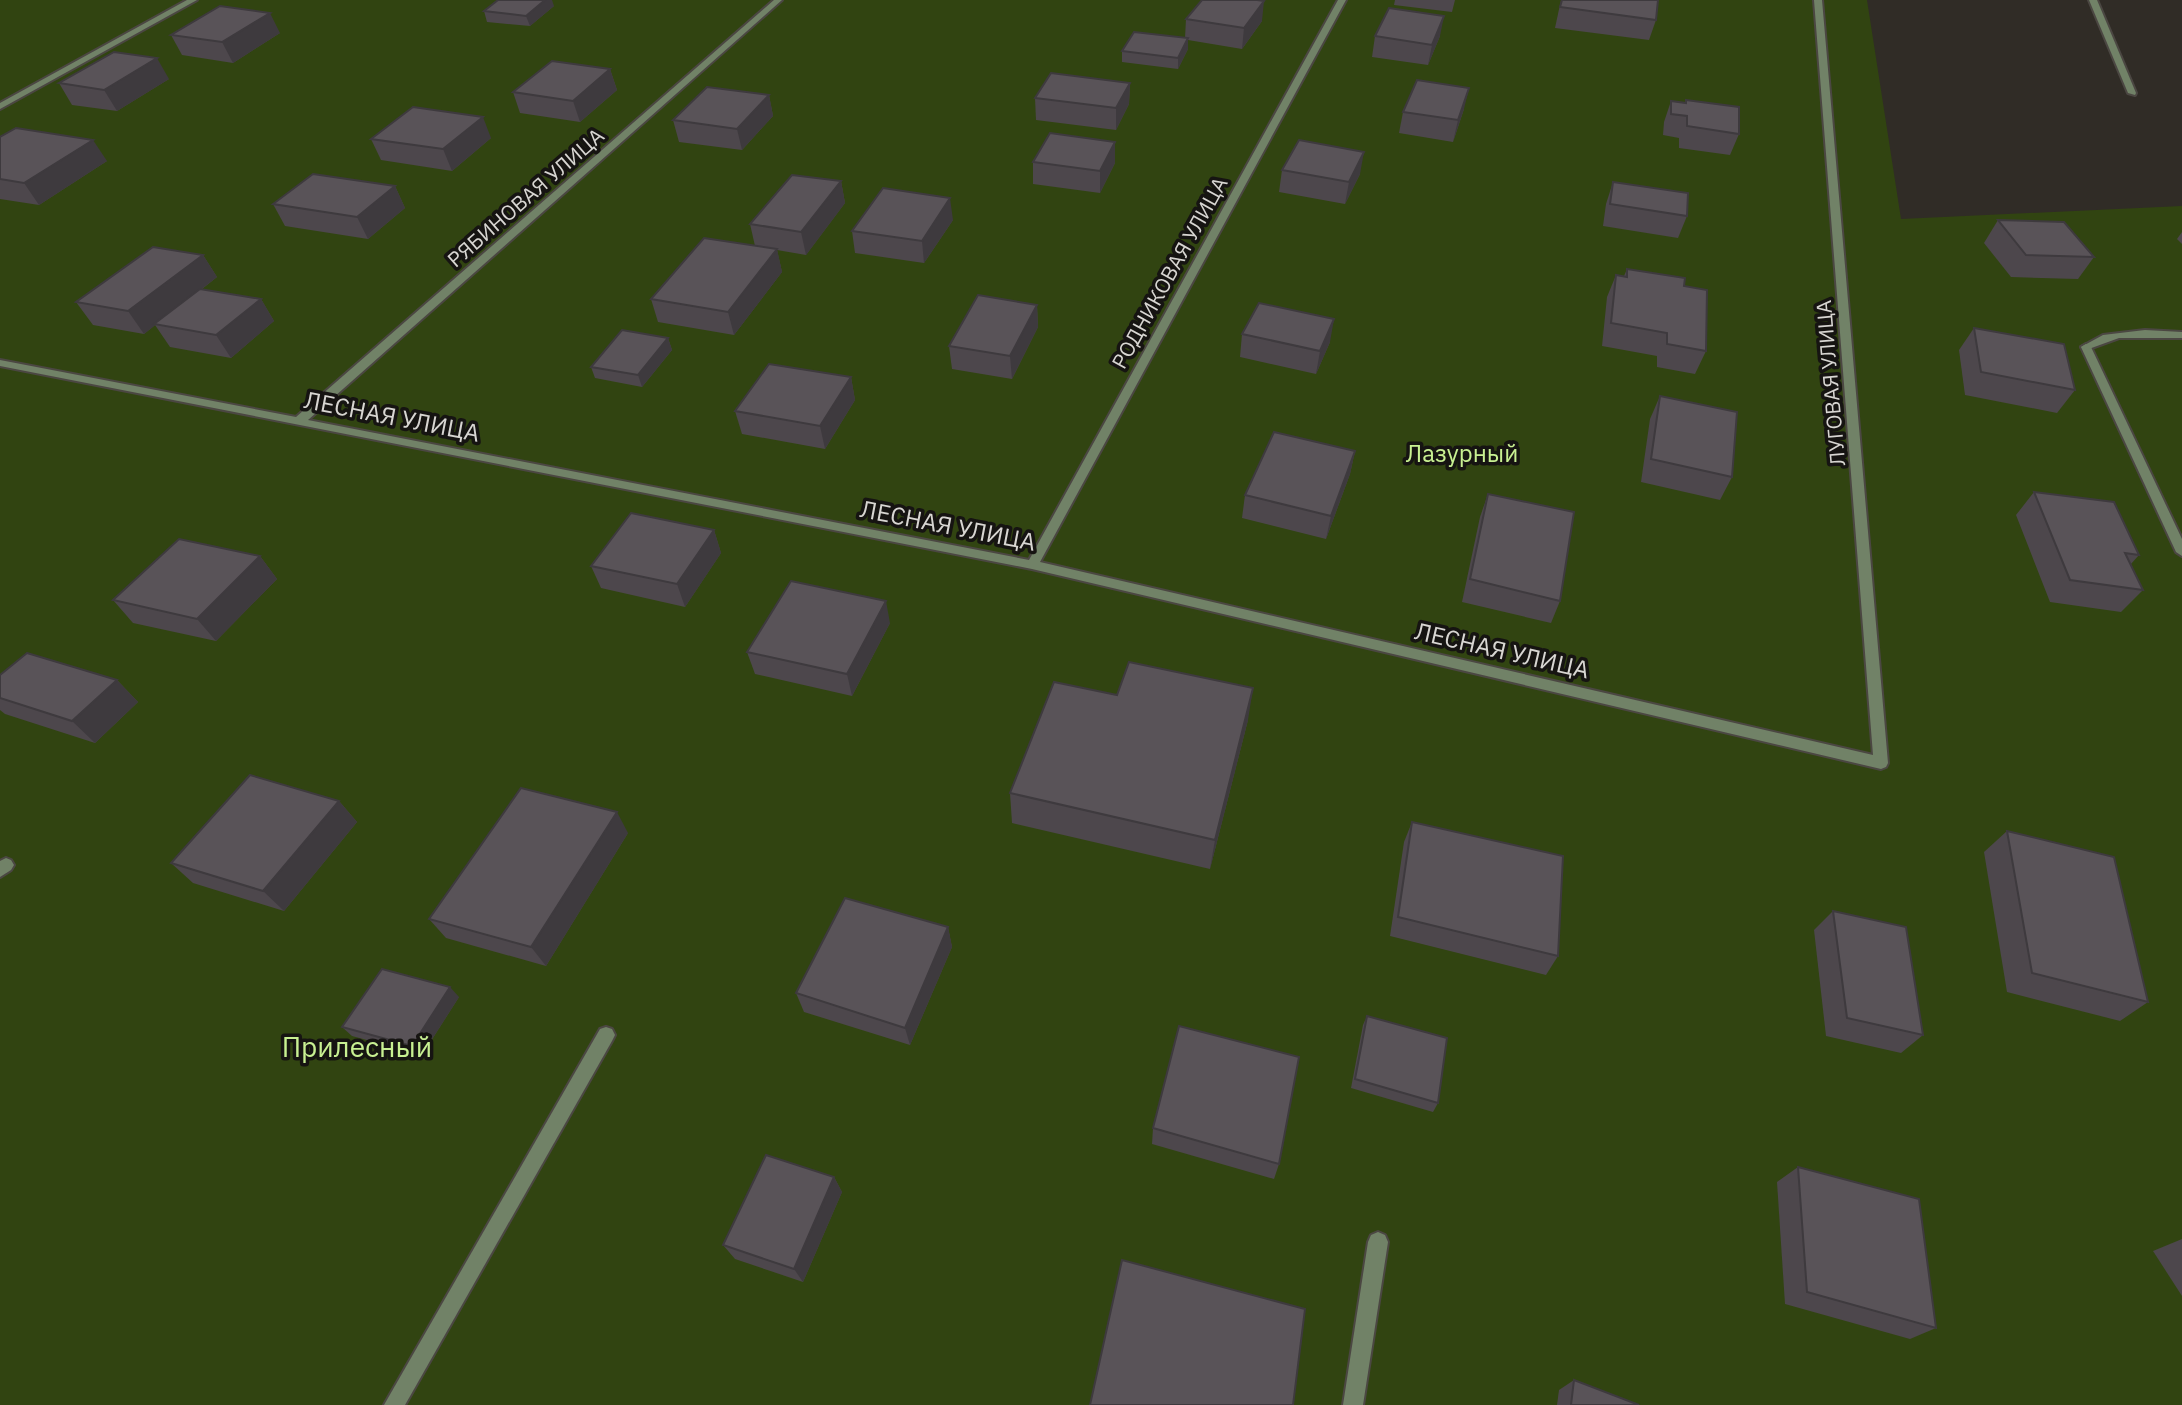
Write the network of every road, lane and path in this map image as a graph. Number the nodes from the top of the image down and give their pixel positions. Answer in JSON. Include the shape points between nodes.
{"nodes":[{"id":1,"x":192,"y":0,"type":"edge"},
{"id":2,"x":778,"y":0,"type":"edge"},
{"id":3,"x":1342,"y":0,"type":"edge"},
{"id":4,"x":1818,"y":0,"type":"edge"},
{"id":5,"x":2093,"y":0,"type":"edge"},
{"id":6,"x":2132,"y":93,"type":"dead end"},
{"id":7,"x":0,"y":106,"type":"edge"},
{"id":8,"x":2182,"y":335,"type":"edge"},
{"id":9,"x":0,"y":363,"type":"edge"},
{"id":10,"x":298,"y":422,"type":"junction"},
{"id":11,"x":2182,"y":552,"type":"edge"},
{"id":12,"x":1032,"y":565,"type":"junction"},
{"id":13,"x":1881,"y":763,"type":"joint"},
{"id":14,"x":606,"y":1035,"type":"dead end"},
{"id":15,"x":1378,"y":1242,"type":"dead end"},
{"id":16,"x":394,"y":1405,"type":"edge"},
{"id":17,"x":1353,"y":1405,"type":"edge"}],
"edges":[{"from":1,"to":7,"type":"street"},
{"from":2,"to":10,"type":"street","name":"РЯБИНОВАЯ УЛИЦА"},
{"from":3,"to":12,"type":"street","name":"РОДНИКОВАЯ УЛИЦА"},
{"from":4,"to":13,"type":"street","name":"ЛУГОВАЯ УЛИЦА"},
{"from":5,"to":6,"type":"street"},
{"from":8,"to":11,"type":"street","via":[[2098,338],[2086,347]]},
{"from":9,"to":10,"type":"street","name":"ЛЕСНАЯ УЛИЦА"},
{"from":10,"to":12,"type":"street","name":"ЛЕСНАЯ УЛИЦА"},
{"from":12,"to":13,"type":"street","name":"ЛЕСНАЯ УЛИЦА"},
{"from":14,"to":16,"type":"street"},
{"from":15,"to":17,"type":"street"}]}
